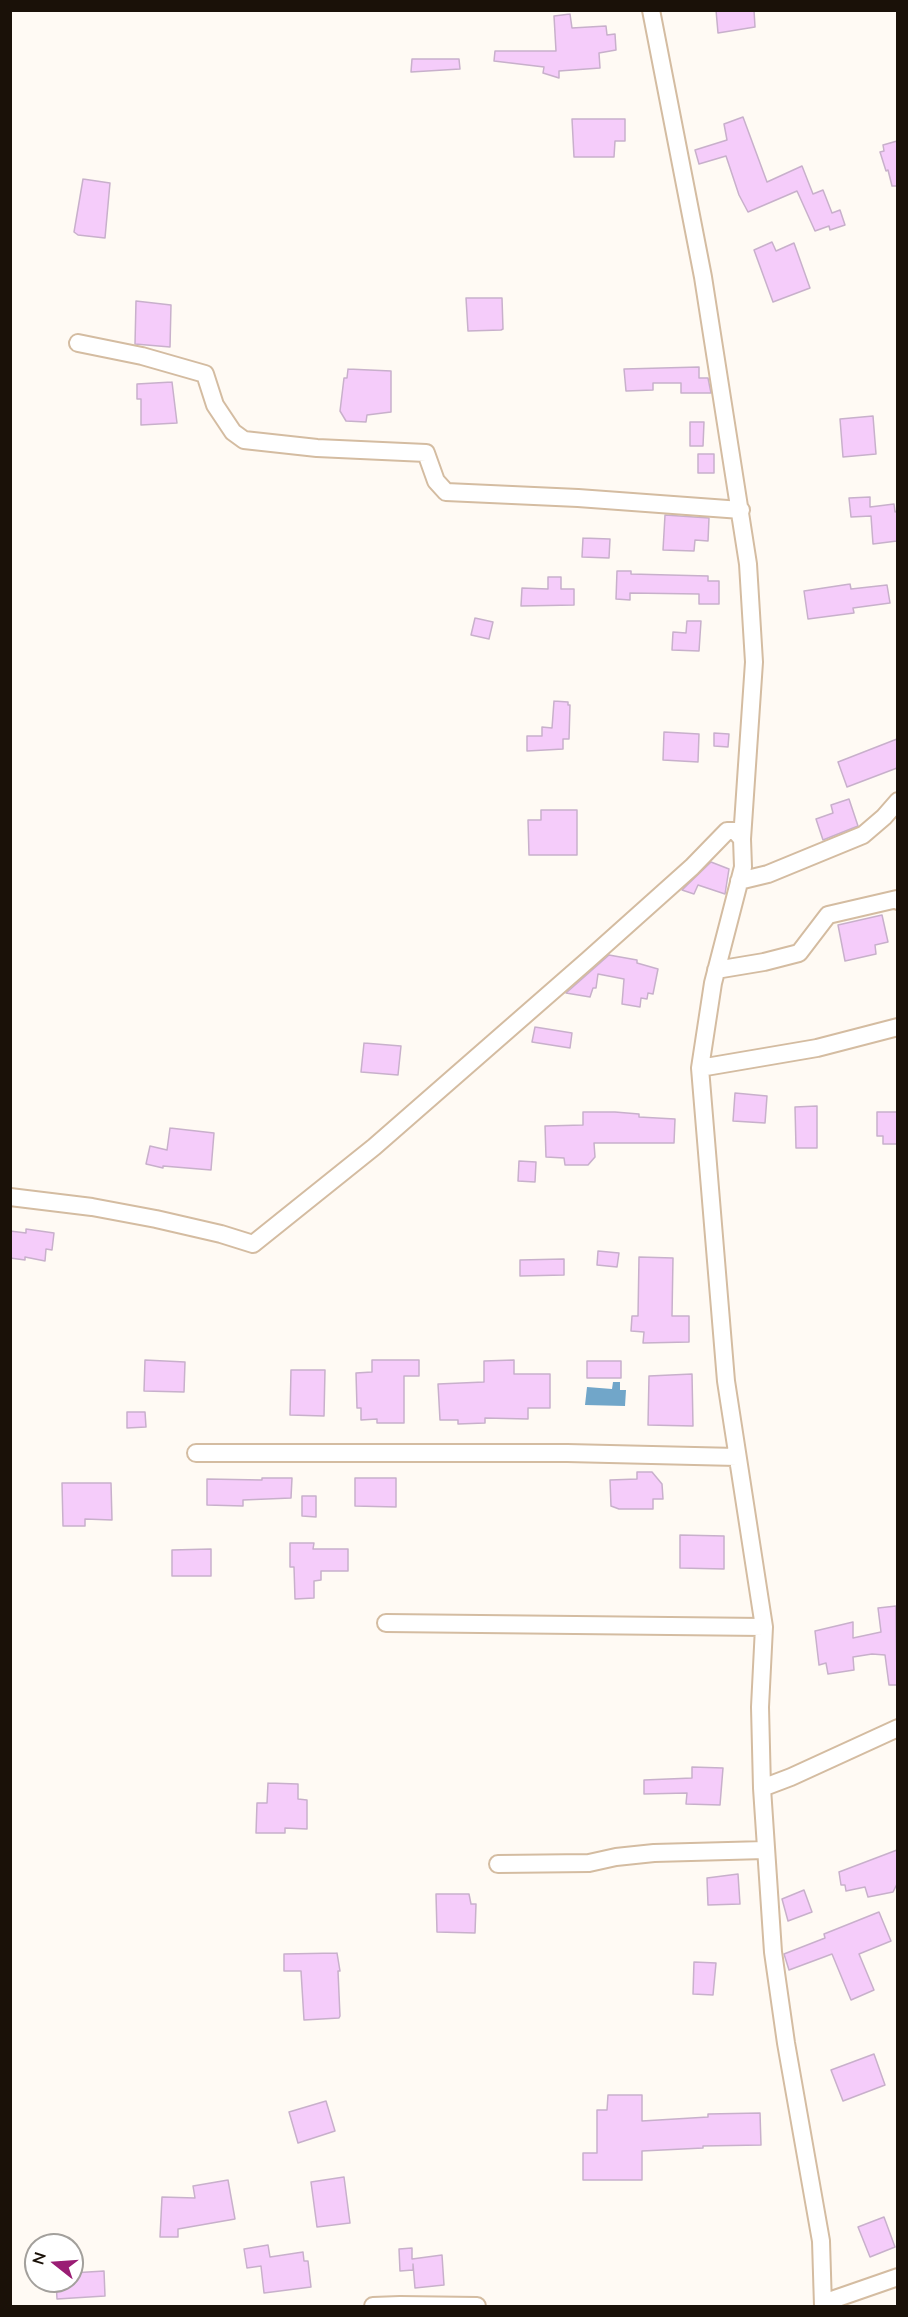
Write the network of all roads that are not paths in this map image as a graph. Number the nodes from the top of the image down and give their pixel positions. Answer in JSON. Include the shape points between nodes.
{"nodes":[{"id":1,"x":651,"y":10,"type":"edge"},
{"id":2,"x":78,"y":343,"type":"dead end"},
{"id":3,"x":741,"y":510,"type":"junction"},
{"id":4,"x":897,"y":801,"type":"edge"},
{"id":5,"x":742,"y":839,"type":"junction"},
{"id":6,"x":739,"y":881,"type":"junction"},
{"id":7,"x":897,"y":901,"type":"edge"},
{"id":8,"x":716,"y":970,"type":"junction"},
{"id":9,"x":897,"y":1027,"type":"edge"},
{"id":10,"x":700,"y":1068,"type":"junction"},
{"id":11,"x":10,"y":1197,"type":"edge"},
{"id":12,"x":196,"y":1453,"type":"dead end"},
{"id":13,"x":738,"y":1457,"type":"junction"},
{"id":14,"x":386,"y":1623,"type":"dead end"},
{"id":15,"x":764,"y":1627,"type":"junction"},
{"id":16,"x":897,"y":1728,"type":"edge"},
{"id":17,"x":762,"y":1788,"type":"junction"},
{"id":18,"x":765,"y":1850,"type":"junction"},
{"id":19,"x":498,"y":1864,"type":"dead end"},
{"id":20,"x":897,"y":2277,"type":"edge"},
{"id":21,"x":823,"y":2305,"type":"edge"},
{"id":22,"x":404,"y":2306,"type":"edge"},
{"id":23,"x":373,"y":2307,"type":"edge"},
{"id":24,"x":477,"y":2307,"type":"edge"}],
"edges":[{"from":1,"to":3,"type":"street","via":[[703,277]]},
{"from":2,"to":3,"type":"street","via":[[205,374],[215,405],[233,432],[244,440],[426,453],[436,481],[446,492]]},
{"from":3,"to":5,"type":"street","via":[[754,662]]},
{"from":4,"to":6,"type":"street","via":[[863,835],[768,874]]},
{"from":5,"to":6,"type":"street"},
{"from":5,"to":11,"type":"street","via":[[735,831],[727,831],[692,867],[374,1147],[253,1244],[156,1219]]},
{"from":6,"to":8,"type":"street"},
{"from":7,"to":8,"type":"street","via":[[828,915],[799,953]]},
{"from":8,"to":10,"type":"street"},
{"from":9,"to":10,"type":"street","via":[[817,1048]]},
{"from":10,"to":13,"type":"street","via":[[726,1381]]},
{"from":12,"to":13,"type":"street"},
{"from":13,"to":15,"type":"street"},
{"from":14,"to":15,"type":"street"},
{"from":15,"to":17,"type":"street","via":[[760,1707]]},
{"from":16,"to":17,"type":"street"},
{"from":17,"to":18,"type":"street"},
{"from":18,"to":19,"type":"street","via":[[654,1853],[589,1863]]},
{"from":18,"to":21,"type":"street","via":[[773,1952],[786,2043],[821,2241]]},
{"from":20,"to":21,"type":"street"},
{"from":22,"to":23,"type":"street"},
{"from":22,"to":24,"type":"street"}]}
